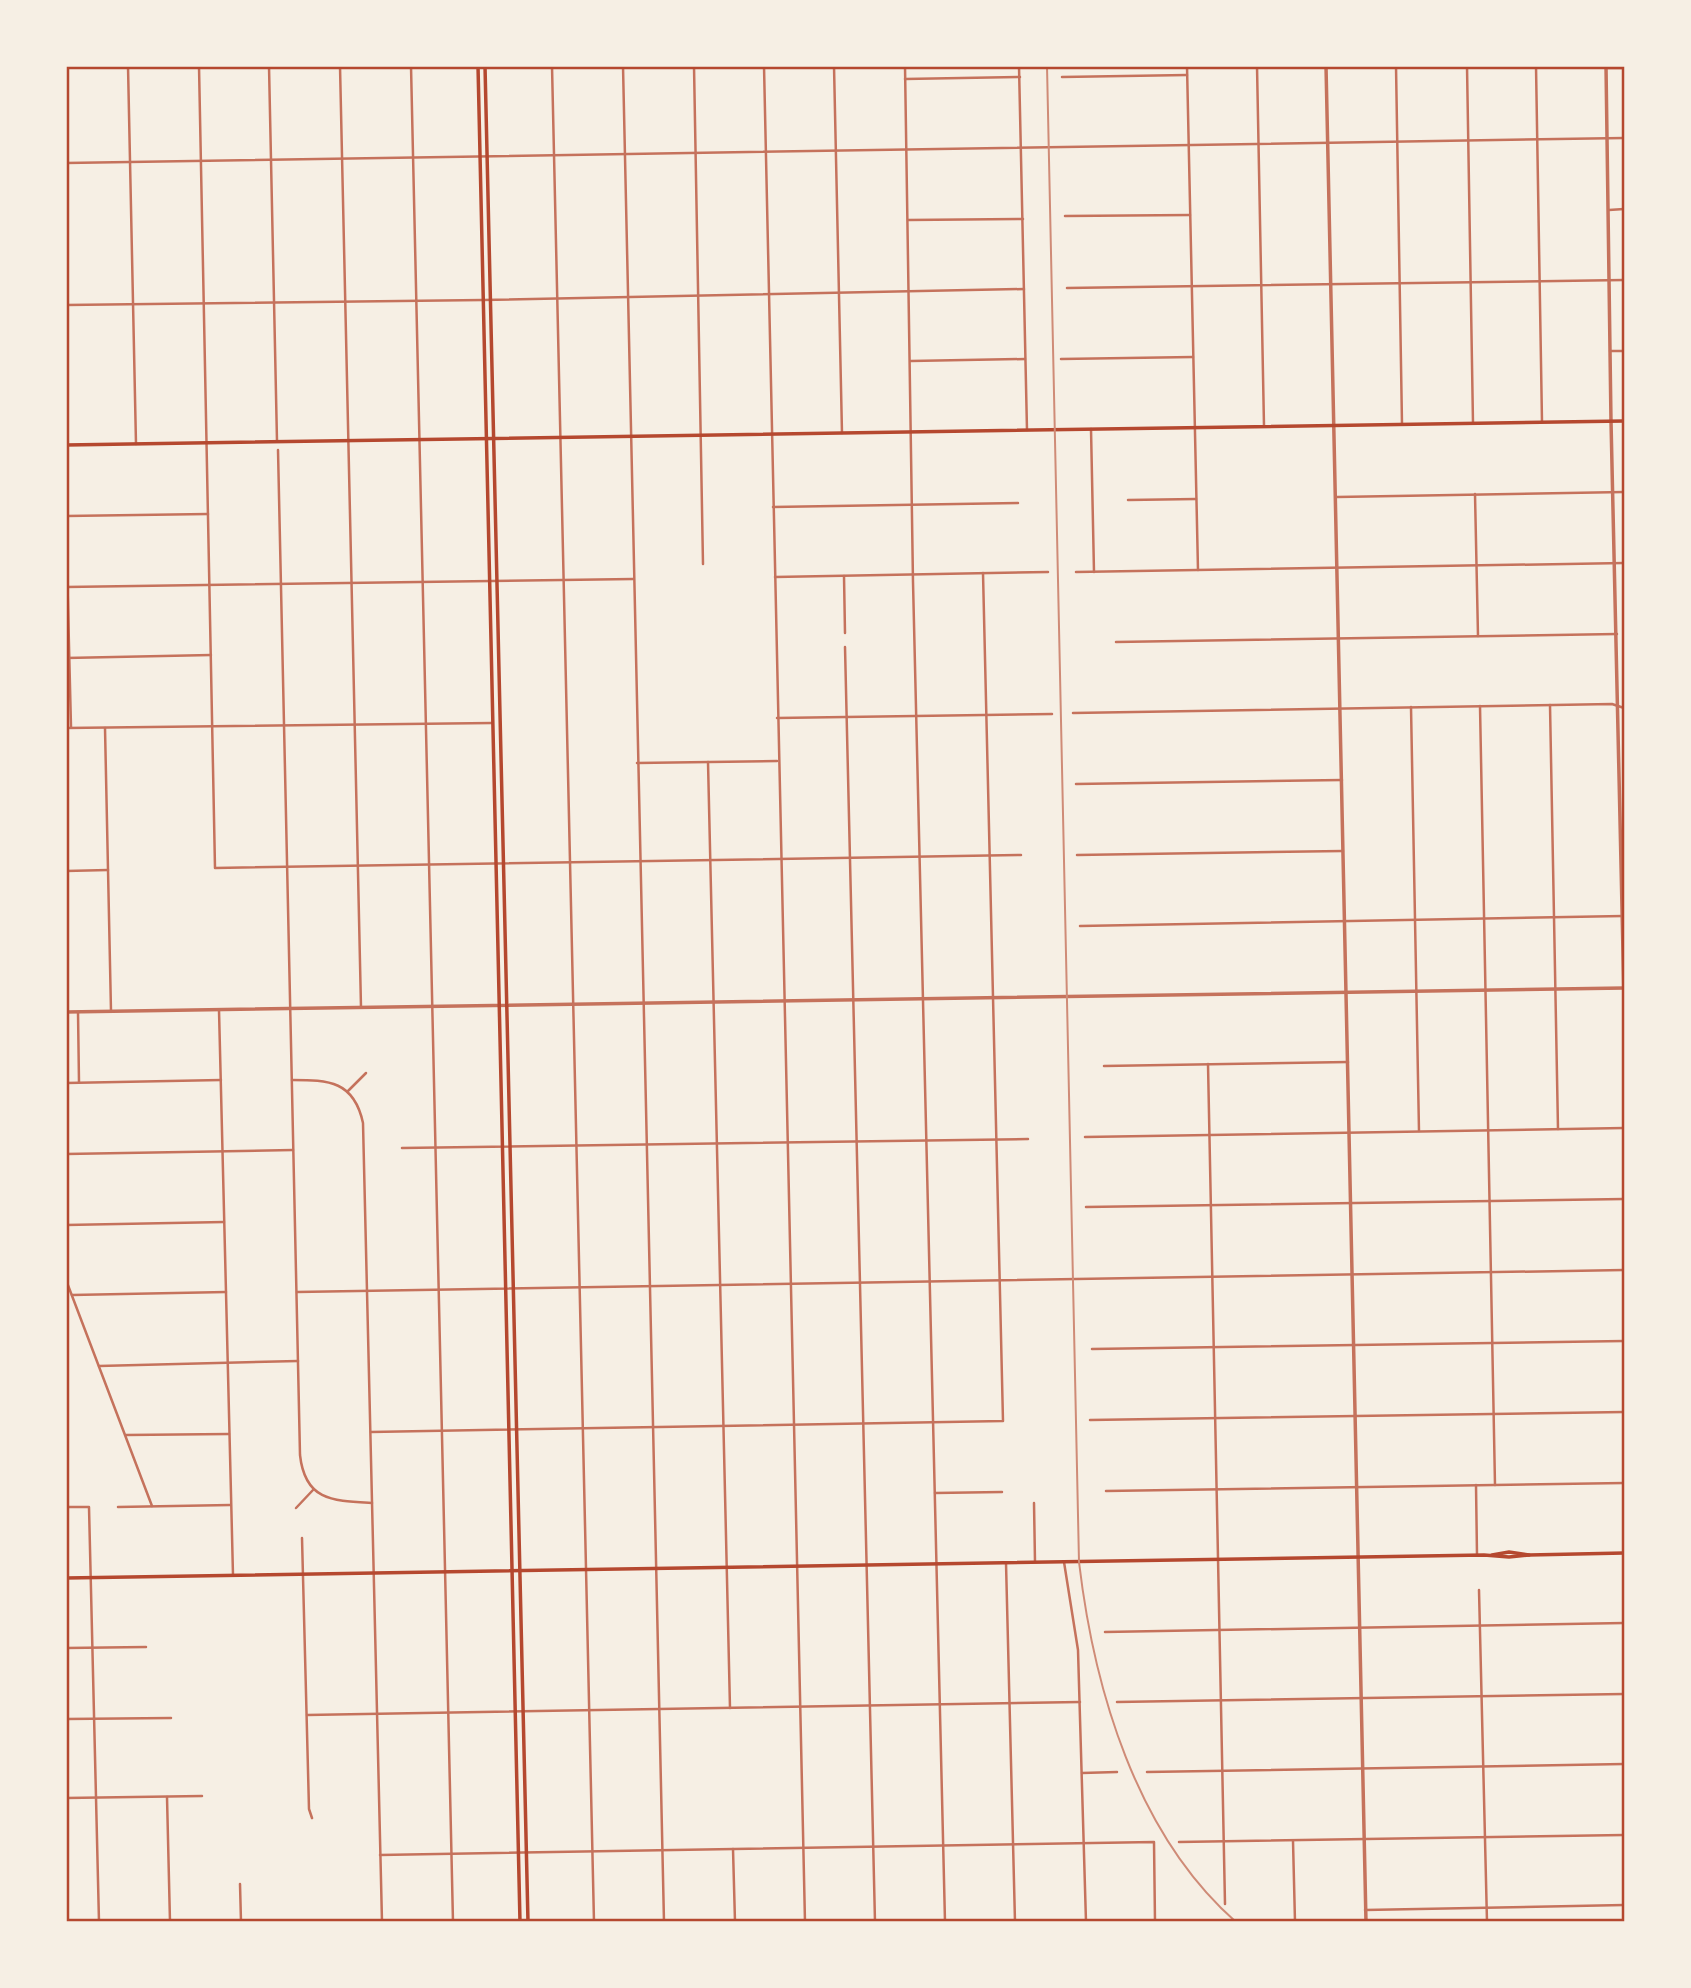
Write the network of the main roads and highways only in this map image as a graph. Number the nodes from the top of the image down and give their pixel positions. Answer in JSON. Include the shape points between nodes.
{"nodes":[{"id":1,"x":478,"y":66,"type":"edge"},
{"id":2,"x":485,"y":66,"type":"edge"},
{"id":3,"x":1625,"y":421,"type":"edge"},
{"id":4,"x":486,"y":439,"type":"junction"},
{"id":5,"x":493,"y":439,"type":"junction"},
{"id":6,"x":66,"y":445,"type":"edge"},
{"id":7,"x":492,"y":723,"type":"junction"},
{"id":8,"x":499,"y":723,"type":"junction"},
{"id":9,"x":1625,"y":1553,"type":"edge"},
{"id":10,"x":519,"y":1570,"type":"junction"},
{"id":11,"x":512,"y":1571,"type":"junction"},
{"id":12,"x":66,"y":1578,"type":"edge"},
{"id":13,"x":520,"y":1922,"type":"edge"},
{"id":14,"x":528,"y":1922,"type":"edge"}],
"edges":[{"from":1,"to":4,"type":"main road"},
{"from":2,"to":5,"type":"main road"},
{"from":3,"to":5,"type":"main road"},
{"from":4,"to":5,"type":"main road"},
{"from":4,"to":6,"type":"main road"},
{"from":4,"to":7,"type":"main road"},
{"from":5,"to":8,"type":"main road"},
{"from":7,"to":8,"type":"main road"},
{"from":7,"to":11,"type":"main road"},
{"from":8,"to":10,"type":"main road"},
{"from":9,"to":10,"type":"main road"},
{"from":10,"to":11,"type":"main road"},
{"from":10,"to":14,"type":"main road"},
{"from":11,"to":12,"type":"main road"},
{"from":11,"to":13,"type":"main road"}]}
